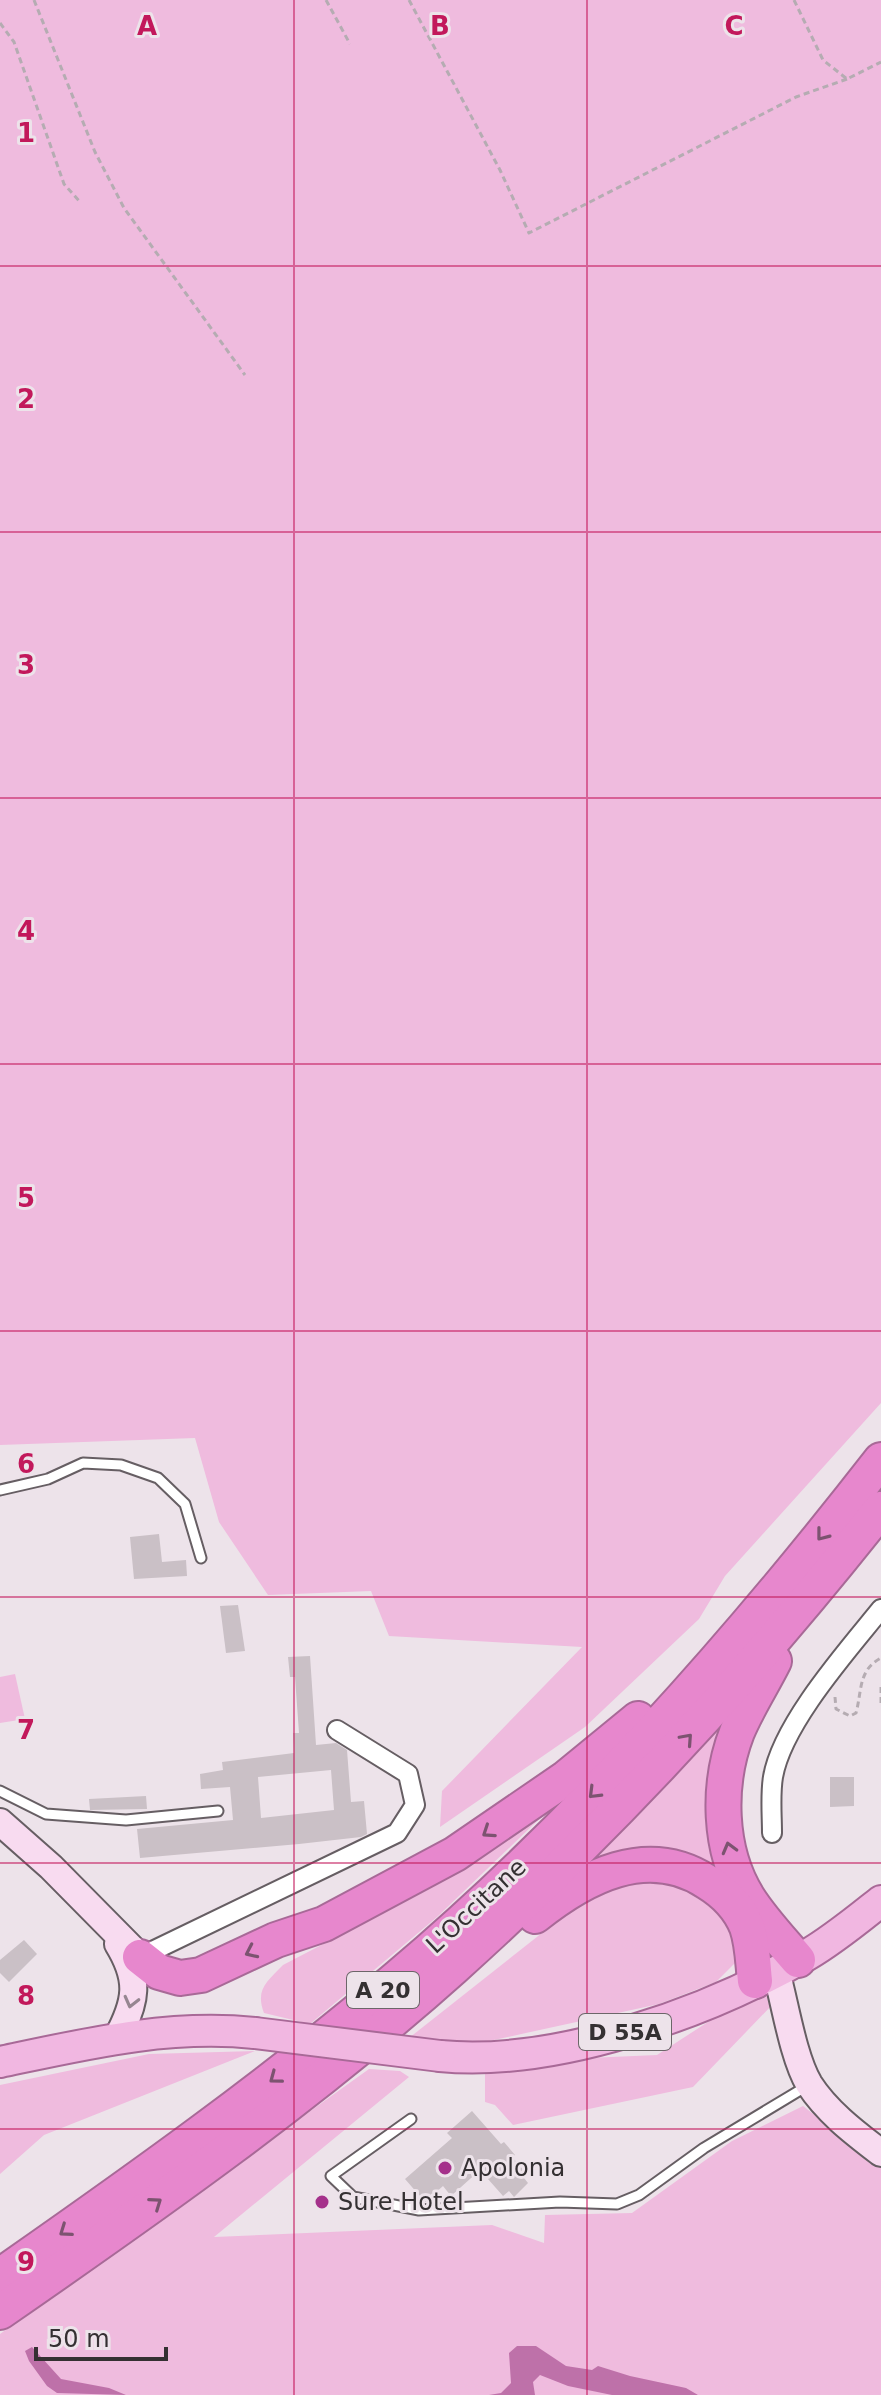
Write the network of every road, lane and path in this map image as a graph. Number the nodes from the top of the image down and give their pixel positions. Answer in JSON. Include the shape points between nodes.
{"nodes":[{"id":1,"x":34,"y":0,"type":"edge"},
{"id":2,"x":326,"y":0,"type":"edge"},
{"id":3,"x":409,"y":0,"type":"edge"},
{"id":4,"x":794,"y":0,"type":"edge"},
{"id":5,"x":0,"y":23,"type":"edge"},
{"id":6,"x":350,"y":44,"type":"dead end"},
{"id":7,"x":881,"y":62,"type":"edge"},
{"id":8,"x":847,"y":79,"type":"junction"},
{"id":9,"x":80,"y":202,"type":"dead end"},
{"id":10,"x":245,"y":375,"type":"dead end"},
{"id":11,"x":881,"y":1460,"type":"edge"},
{"id":12,"x":0,"y":1490,"type":"edge"},
{"id":13,"x":881,"y":1509,"type":"edge"},
{"id":14,"x":201,"y":1558,"type":"dead end"},
{"id":15,"x":881,"y":1609,"type":"edge"},
{"id":16,"x":800,"y":1612,"type":"junction"},
{"id":17,"x":722,"y":1652,"type":"junction"},
{"id":18,"x":881,"y":1658,"type":"edge"},
{"id":19,"x":881,"y":1687,"type":"edge"},
{"id":20,"x":835,"y":1693,"type":"dead end"},
{"id":21,"x":881,"y":1703,"type":"edge"},
{"id":22,"x":337,"y":1730,"type":"dead end"},
{"id":23,"x":0,"y":1791,"type":"edge"},
{"id":24,"x":218,"y":1811,"type":"dead end"},
{"id":25,"x":0,"y":1822,"type":"edge"},
{"id":26,"x":772,"y":1833,"type":"dead end"},
{"id":27,"x":881,"y":1901,"type":"edge"},
{"id":28,"x":102,"y":1917,"type":"junction"},
{"id":29,"x":140,"y":1957,"type":"junction"},
{"id":30,"x":451,"y":1970,"type":"junction"},
{"id":31,"x":776,"y":1971,"type":"junction"},
{"id":32,"x":117,"y":2038,"type":"junction"},
{"id":33,"x":0,"y":2062,"type":"edge"},
{"id":34,"x":810,"y":2084,"type":"junction"},
{"id":35,"x":411,"y":2119,"type":"dead end"},
{"id":36,"x":881,"y":2153,"type":"edge"},
{"id":37,"x":0,"y":2276,"type":"edge"},
{"id":38,"x":0,"y":2312,"type":"edge"}],
"edges":[{"from":1,"to":10,"type":"path","via":[[95,152],[124,208]]},
{"from":2,"to":6,"type":"path"},
{"from":3,"to":8,"type":"path","via":[[529,233],[796,97]]},
{"from":4,"to":8,"type":"path","via":[[823,60]]},
{"from":5,"to":9,"type":"path","via":[[14,42],[64,184]]},
{"from":7,"to":8,"type":"path"},
{"from":11,"to":17,"type":"highway","name":"L'Occitane","number":"A 20","one_way":true},
{"from":12,"to":14,"type":"lane","via":[[48,1479],[83,1463],[121,1465],[158,1478],[185,1504]]},
{"from":13,"to":16,"type":"highway","name":"L'Occitane","number":"A 20"},
{"from":15,"to":26,"type":"street","via":[[822,1682],[780,1754],[772,1778]]},
{"from":30,"to":16,"type":"highway","name":"L'Occitane","number":"A 20","one_way":true,"via":[[666,1762]]},
{"from":31,"to":16,"type":"highway","one_way":true,"via":[[726,1840],[723,1807],[727,1763],[738,1731]]},
{"from":17,"to":29,"type":"highway","one_way":true,"via":[[693,1665],[619,1737],[455,1854],[324,1924],[201,1975],[180,1978],[159,1972]]},
{"from":17,"to":37,"type":"highway","name":"L'Occitane","number":"A 20","one_way":true,"via":[[601,1786],[399,1976],[220,2120]]},
{"from":18,"to":20,"type":"path","via":[[862,1675],[856,1713],[850,1716],[836,1709]]},
{"from":19,"to":21,"type":"path"},
{"from":22,"to":29,"type":"street","via":[[408,1774],[415,1805],[397,1833]]},
{"from":23,"to":24,"type":"lane","via":[[46,1814],[126,1820]]},
{"from":25,"to":28,"type":"street"},
{"from":27,"to":31,"type":"main road","number":"D 55A"},
{"from":28,"to":29,"type":"street"},
{"from":28,"to":32,"type":"street","one_way":true,"via":[[129,1962],[135,1986]]},
{"from":30,"to":31,"type":"highway","via":[[485,1956],[593,1878],[651,1864],[686,1871],[723,1892],[739,1910],[753,1947]]},
{"from":38,"to":30,"type":"highway","name":"L'Occitane","number":"A 20","one_way":true,"via":[[278,2113]]},
{"from":31,"to":32,"type":"main road","number":"D 55A","bridge":true,"via":[[671,2018],[588,2042],[502,2056],[440,2056],[230,2031]]},
{"from":31,"to":34,"type":"street"},
{"from":32,"to":33,"type":"main road","number":"D 55A"},
{"from":34,"to":35,"type":"lane","via":[[617,2204],[419,2210],[353,2197],[331,2176]]},
{"from":34,"to":36,"type":"street","via":[[841,2122]]}]}
